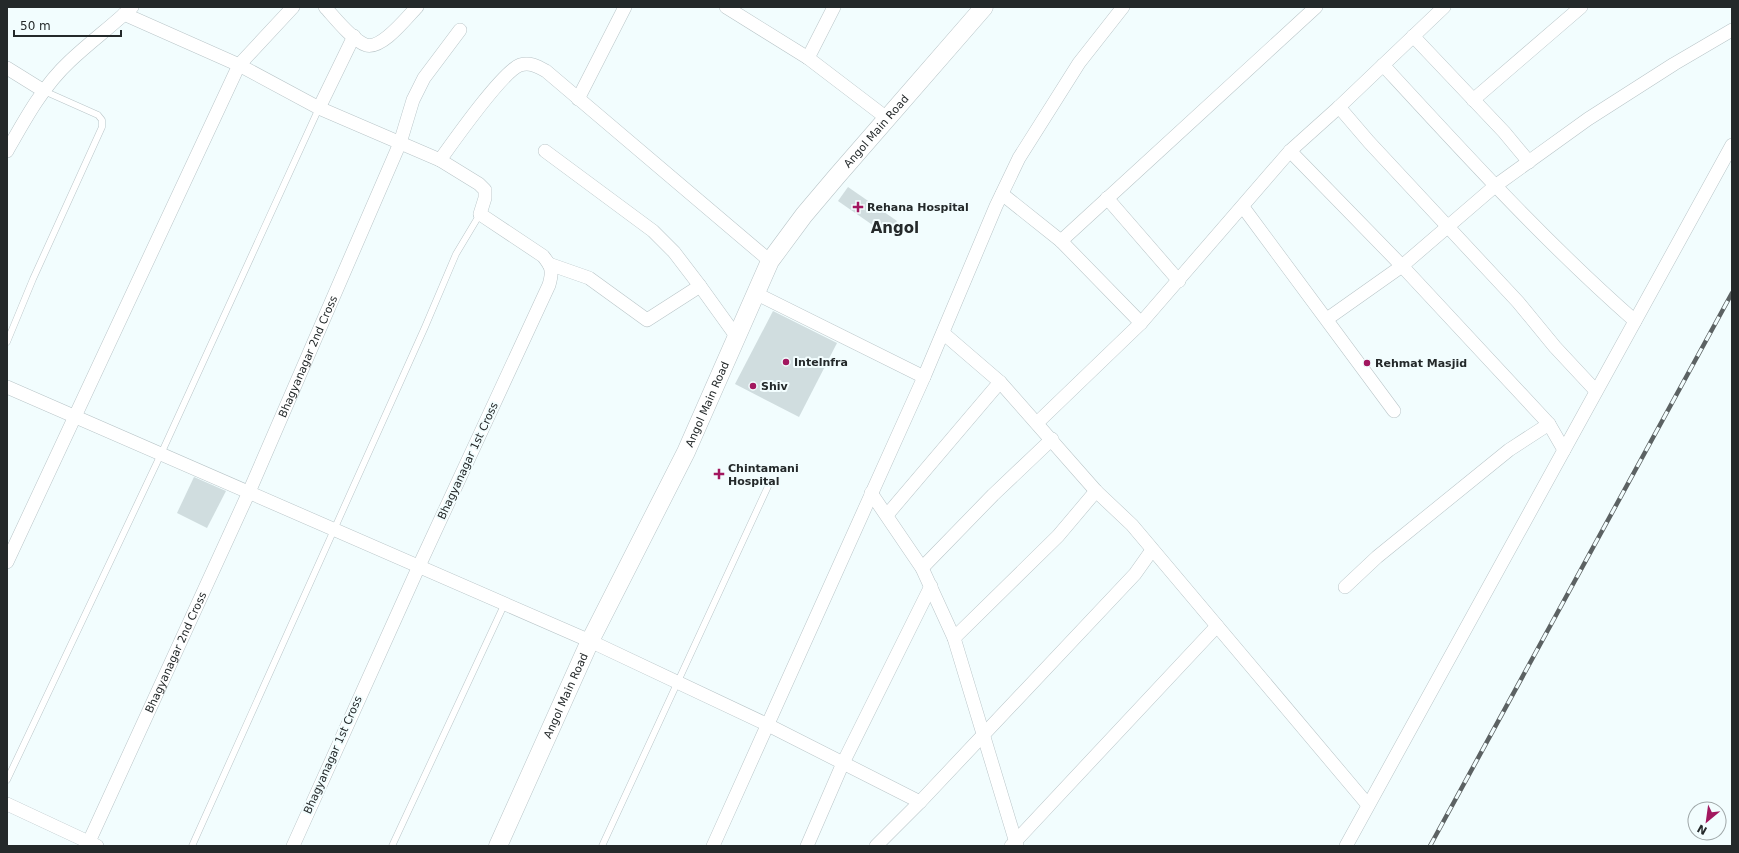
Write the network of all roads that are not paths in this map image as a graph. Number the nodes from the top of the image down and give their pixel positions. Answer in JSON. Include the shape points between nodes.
{"nodes":[{"id":1,"x":293,"y":7,"type":"edge"},
{"id":2,"x":325,"y":7,"type":"edge"},
{"id":3,"x":417,"y":7,"type":"edge"},
{"id":4,"x":625,"y":7,"type":"edge"},
{"id":5,"x":726,"y":7,"type":"edge"},
{"id":6,"x":834,"y":7,"type":"edge"},
{"id":7,"x":984,"y":7,"type":"edge"},
{"id":8,"x":1123,"y":7,"type":"edge"},
{"id":9,"x":1316,"y":7,"type":"edge"},
{"id":10,"x":1444,"y":7,"type":"edge"},
{"id":11,"x":1581,"y":7,"type":"edge"},
{"id":12,"x":128,"y":11,"type":"edge"},
{"id":13,"x":460,"y":30,"type":"dead end"},
{"id":14,"x":1732,"y":30,"type":"edge"},
{"id":15,"x":354,"y":36,"type":"junction"},
{"id":16,"x":1413,"y":36,"type":"junction"},
{"id":17,"x":808,"y":58,"type":"junction"},
{"id":18,"x":1383,"y":65,"type":"junction"},
{"id":19,"x":239,"y":66,"type":"junction"},
{"id":20,"x":7,"y":68,"type":"edge"},
{"id":21,"x":44,"y":91,"type":"junction"},
{"id":22,"x":578,"y":99,"type":"junction"},
{"id":23,"x":1473,"y":100,"type":"junction"},
{"id":24,"x":1340,"y":107,"type":"junction"},
{"id":25,"x":319,"y":108,"type":"junction"},
{"id":26,"x":888,"y":119,"type":"junction"},
{"id":27,"x":400,"y":143,"type":"junction"},
{"id":28,"x":1732,"y":144,"type":"edge"},
{"id":29,"x":7,"y":151,"type":"edge"},
{"id":30,"x":545,"y":151,"type":"dead end"},
{"id":31,"x":1290,"y":151,"type":"junction"},
{"id":32,"x":440,"y":160,"type":"junction"},
{"id":33,"x":1529,"y":162,"type":"junction"},
{"id":34,"x":1496,"y":186,"type":"junction"},
{"id":35,"x":1002,"y":194,"type":"junction"},
{"id":36,"x":1107,"y":198,"type":"junction"},
{"id":37,"x":1243,"y":207,"type":"junction"},
{"id":38,"x":480,"y":214,"type":"junction"},
{"id":39,"x":1448,"y":227,"type":"junction"},
{"id":40,"x":1061,"y":241,"type":"junction"},
{"id":41,"x":770,"y":261,"type":"junction"},
{"id":42,"x":549,"y":264,"type":"junction"},
{"id":43,"x":1402,"y":266,"type":"junction"},
{"id":44,"x":1179,"y":281,"type":"junction"},
{"id":45,"x":700,"y":286,"type":"junction"},
{"id":46,"x":756,"y":293,"type":"junction"},
{"id":47,"x":1327,"y":319,"type":"junction"},
{"id":48,"x":1635,"y":321,"type":"junction"},
{"id":49,"x":1141,"y":323,"type":"junction"},
{"id":50,"x":943,"y":333,"type":"junction"},
{"id":51,"x":736,"y":336,"type":"junction"},
{"id":52,"x":7,"y":342,"type":"edge"},
{"id":53,"x":924,"y":377,"type":"junction"},
{"id":54,"x":1000,"y":382,"type":"junction"},
{"id":55,"x":7,"y":387,"type":"edge"},
{"id":56,"x":1596,"y":391,"type":"junction"},
{"id":57,"x":1394,"y":411,"type":"dead end"},
{"id":58,"x":75,"y":417,"type":"junction"},
{"id":59,"x":1037,"y":423,"type":"junction"},
{"id":60,"x":1549,"y":424,"type":"junction"},
{"id":61,"x":1052,"y":439,"type":"junction"},
{"id":62,"x":1564,"y":450,"type":"junction"},
{"id":63,"x":161,"y":454,"type":"junction"},
{"id":64,"x":770,"y":482,"type":"dead end"},
{"id":65,"x":1096,"y":491,"type":"junction"},
{"id":66,"x":249,"y":492,"type":"junction"},
{"id":67,"x":871,"y":492,"type":"junction"},
{"id":68,"x":887,"y":515,"type":"junction"},
{"id":69,"x":333,"y":529,"type":"junction"},
{"id":70,"x":1152,"y":550,"type":"junction"},
{"id":71,"x":7,"y":562,"type":"edge"},
{"id":72,"x":419,"y":566,"type":"junction"},
{"id":73,"x":922,"y":568,"type":"junction"},
{"id":74,"x":931,"y":586,"type":"junction"},
{"id":75,"x":1345,"y":587,"type":"dead end"},
{"id":76,"x":505,"y":604,"type":"junction"},
{"id":77,"x":1217,"y":626,"type":"junction"},
{"id":78,"x":954,"y":638,"type":"junction"},
{"id":79,"x":590,"y":640,"type":"junction"},
{"id":80,"x":677,"y":682,"type":"junction"},
{"id":81,"x":768,"y":725,"type":"junction"},
{"id":82,"x":983,"y":733,"type":"junction"},
{"id":83,"x":843,"y":763,"type":"junction"},
{"id":84,"x":7,"y":780,"type":"edge"},
{"id":85,"x":920,"y":802,"type":"junction"},
{"id":86,"x":7,"y":804,"type":"edge"},
{"id":87,"x":1368,"y":805,"type":"junction"},
{"id":88,"x":91,"y":845,"type":"edge"},
{"id":89,"x":1015,"y":845,"type":"edge"},
{"id":90,"x":192,"y":846,"type":"edge"},
{"id":91,"x":293,"y":846,"type":"edge"},
{"id":92,"x":392,"y":846,"type":"edge"},
{"id":93,"x":498,"y":846,"type":"edge"},
{"id":94,"x":602,"y":846,"type":"edge"},
{"id":95,"x":714,"y":846,"type":"edge"},
{"id":96,"x":807,"y":846,"type":"edge"},
{"id":97,"x":876,"y":846,"type":"edge"},
{"id":98,"x":1346,"y":846,"type":"edge"}],
"edges":[{"from":1,"to":19,"type":"street"},
{"from":2,"to":15,"type":"street"},
{"from":3,"to":15,"type":"street","via":[[385,40],[367,45]]},
{"from":4,"to":22,"type":"street"},
{"from":5,"to":17,"type":"street"},
{"from":6,"to":17,"type":"street"},
{"from":7,"to":26,"type":"street","name":"Angol Main Road"},
{"from":8,"to":35,"type":"street","via":[[1079,63],[1019,158]]},
{"from":9,"to":36,"type":"street"},
{"from":10,"to":16,"type":"street"},
{"from":11,"to":23,"type":"street"},
{"from":12,"to":19,"type":"street"},
{"from":12,"to":21,"type":"street","via":[[69,62]]},
{"from":13,"to":27,"type":"street","name":"Bhagyanagar 2nd Cross","via":[[424,78],[413,100]]},
{"from":14,"to":33,"type":"street","via":[[1588,119]]},
{"from":15,"to":25,"type":"street"},
{"from":16,"to":18,"type":"street"},
{"from":16,"to":23,"type":"street"},
{"from":17,"to":26,"type":"street"},
{"from":18,"to":24,"type":"street"},
{"from":18,"to":34,"type":"street"},
{"from":19,"to":25,"type":"street"},
{"from":19,"to":58,"type":"street"},
{"from":20,"to":21,"type":"street"},
{"from":21,"to":29,"type":"street"},
{"from":21,"to":52,"type":"lane","via":[[98,115],[102,120],[102,127]]},
{"from":22,"to":32,"type":"street","via":[[546,71],[535,65],[518,66],[508,74],[462,128]]},
{"from":22,"to":41,"type":"street"},
{"from":23,"to":33,"type":"street"},
{"from":24,"to":31,"type":"street"},
{"from":24,"to":39,"type":"street"},
{"from":25,"to":27,"type":"street"},
{"from":25,"to":63,"type":"lane"},
{"from":26,"to":41,"type":"street","name":"Angol Main Road","via":[[804,215]]},
{"from":27,"to":32,"type":"street"},
{"from":27,"to":66,"type":"street","name":"Bhagyanagar 2nd Cross"},
{"from":28,"to":48,"type":"street"},
{"from":30,"to":45,"type":"street","via":[[654,231]]},
{"from":31,"to":37,"type":"street"},
{"from":31,"to":43,"type":"street"},
{"from":32,"to":38,"type":"street","via":[[485,190]]},
{"from":33,"to":34,"type":"street"},
{"from":34,"to":39,"type":"street"},
{"from":34,"to":48,"type":"street"},
{"from":35,"to":40,"type":"street"},
{"from":35,"to":50,"type":"street"},
{"from":36,"to":40,"type":"street"},
{"from":36,"to":44,"type":"street"},
{"from":37,"to":44,"type":"street"},
{"from":37,"to":47,"type":"street"},
{"from":38,"to":42,"type":"street","via":[[543,256]]},
{"from":38,"to":69,"type":"lane","via":[[456,254]]},
{"from":39,"to":43,"type":"street"},
{"from":39,"to":56,"type":"street"},
{"from":40,"to":49,"type":"street"},
{"from":41,"to":46,"type":"street","name":"Angol Main Road"},
{"from":42,"to":45,"type":"street","via":[[589,278],[647,320]]},
{"from":42,"to":72,"type":"street","name":"Bhagyanagar 1st Cross","via":[[552,274],[549,285]]},
{"from":43,"to":47,"type":"street"},
{"from":43,"to":60,"type":"street"},
{"from":44,"to":49,"type":"street"},
{"from":45,"to":51,"type":"street"},
{"from":46,"to":51,"type":"street","name":"Angol Main Road"},
{"from":46,"to":53,"type":"street"},
{"from":47,"to":57,"type":"street"},
{"from":48,"to":56,"type":"street"},
{"from":49,"to":59,"type":"street"},
{"from":50,"to":53,"type":"street"},
{"from":50,"to":54,"type":"street"},
{"from":51,"to":79,"type":"street","name":"Angol Main Road","via":[[686,452]]},
{"from":53,"to":67,"type":"street"},
{"from":54,"to":59,"type":"street"},
{"from":54,"to":68,"type":"street"},
{"from":55,"to":58,"type":"street"},
{"from":56,"to":62,"type":"street"},
{"from":58,"to":63,"type":"street"},
{"from":58,"to":71,"type":"street"},
{"from":59,"to":61,"type":"street"},
{"from":60,"to":62,"type":"street"},
{"from":60,"to":75,"type":"street","via":[[1509,450],[1377,557]]},
{"from":61,"to":65,"type":"street"},
{"from":61,"to":73,"type":"street"},
{"from":62,"to":87,"type":"street"},
{"from":63,"to":66,"type":"street"},
{"from":63,"to":84,"type":"lane"},
{"from":64,"to":80,"type":"lane"},
{"from":65,"to":70,"type":"street","via":[[1132,525]]},
{"from":65,"to":78,"type":"street","via":[[1058,536]]},
{"from":66,"to":69,"type":"street"},
{"from":66,"to":88,"type":"street","name":"Bhagyanagar 2nd Cross"},
{"from":67,"to":68,"type":"street"},
{"from":67,"to":81,"type":"street"},
{"from":68,"to":73,"type":"street"},
{"from":69,"to":72,"type":"street"},
{"from":69,"to":90,"type":"lane"},
{"from":70,"to":77,"type":"street"},
{"from":70,"to":82,"type":"street","via":[[1134,574]]},
{"from":72,"to":76,"type":"street"},
{"from":72,"to":91,"type":"street","name":"Bhagyanagar 1st Cross"},
{"from":73,"to":74,"type":"street"},
{"from":74,"to":78,"type":"street"},
{"from":74,"to":83,"type":"street"},
{"from":76,"to":79,"type":"street"},
{"from":76,"to":92,"type":"lane"},
{"from":77,"to":87,"type":"street"},
{"from":77,"to":89,"type":"street"},
{"from":78,"to":82,"type":"street"},
{"from":79,"to":80,"type":"street"},
{"from":79,"to":93,"type":"street","name":"Angol Main Road"},
{"from":80,"to":81,"type":"street"},
{"from":80,"to":94,"type":"lane"},
{"from":81,"to":83,"type":"street"},
{"from":81,"to":95,"type":"street"},
{"from":82,"to":85,"type":"street"},
{"from":82,"to":89,"type":"street"},
{"from":83,"to":85,"type":"street"},
{"from":83,"to":96,"type":"street"},
{"from":85,"to":97,"type":"street"},
{"from":86,"to":88,"type":"street"},
{"from":87,"to":98,"type":"street"}]}
